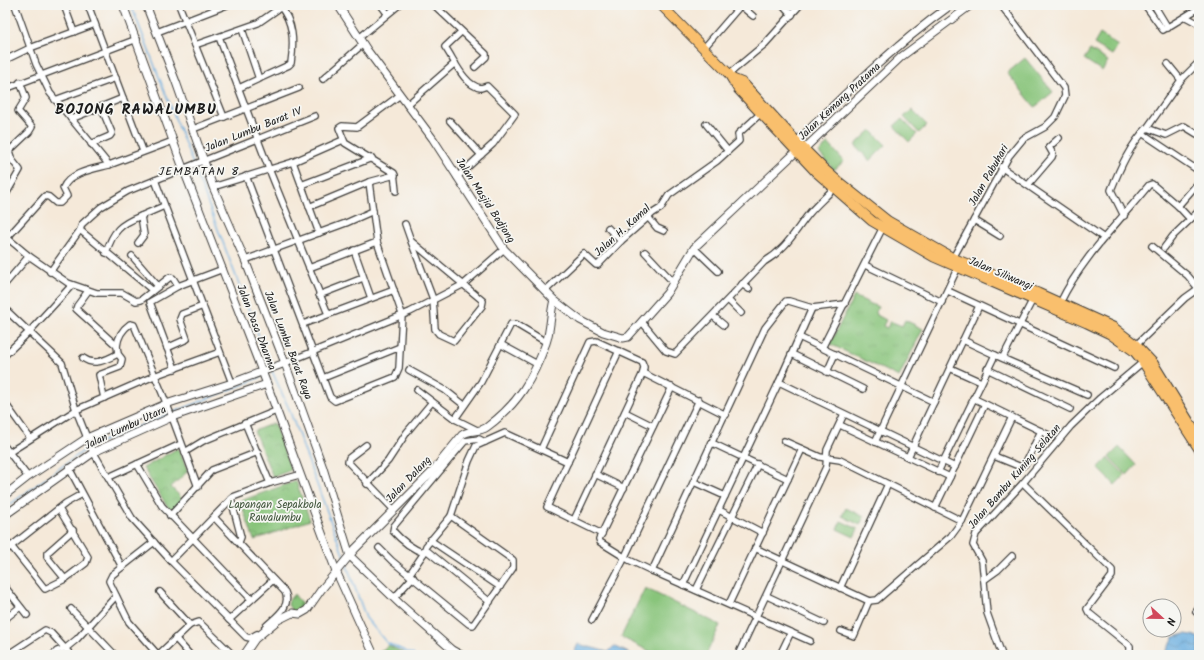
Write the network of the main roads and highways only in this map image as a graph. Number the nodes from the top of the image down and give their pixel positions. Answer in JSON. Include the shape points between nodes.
{"nodes":[{"id":1,"x":661,"y":5,"type":"edge"},
{"id":2,"x":731,"y":76,"type":"junction"},
{"id":3,"x":779,"y":127,"type":"junction"},
{"id":4,"x":799,"y":148,"type":"junction"},
{"id":5,"x":885,"y":224,"type":"junction"},
{"id":6,"x":960,"y":265,"type":"junction"},
{"id":7,"x":1195,"y":435,"type":"edge"},
{"id":8,"x":1199,"y":449,"type":"edge"}],
"edges":[{"from":1,"to":2,"type":"main road"},
{"from":2,"to":3,"type":"main road","via":[[743,83]]},
{"from":2,"to":3,"type":"main road","via":[[738,89],[760,114]]},
{"from":3,"to":4,"type":"main road","name":"Jalan Siliwangi"},
{"from":4,"to":5,"type":"main road","name":"Jalan Siliwangi"},
{"from":4,"to":5,"type":"main road","name":"Jalan Siliwangi","via":[[834,188],[867,217]]},
{"from":5,"to":6,"type":"main road","name":"Jalan Siliwangi","via":[[952,258]]},
{"from":5,"to":6,"type":"main road","name":"Jalan Siliwangi","via":[[934,257]]},
{"from":6,"to":7,"type":"main road","name":"Jalan Siliwangi","via":[[1110,334],[1129,346]]},
{"from":6,"to":7,"type":"main road","name":"Jalan Siliwangi","via":[[1060,303],[1113,327],[1153,362]]},
{"from":7,"to":8,"type":"main road","name":"Jalan Siliwangi"}]}
